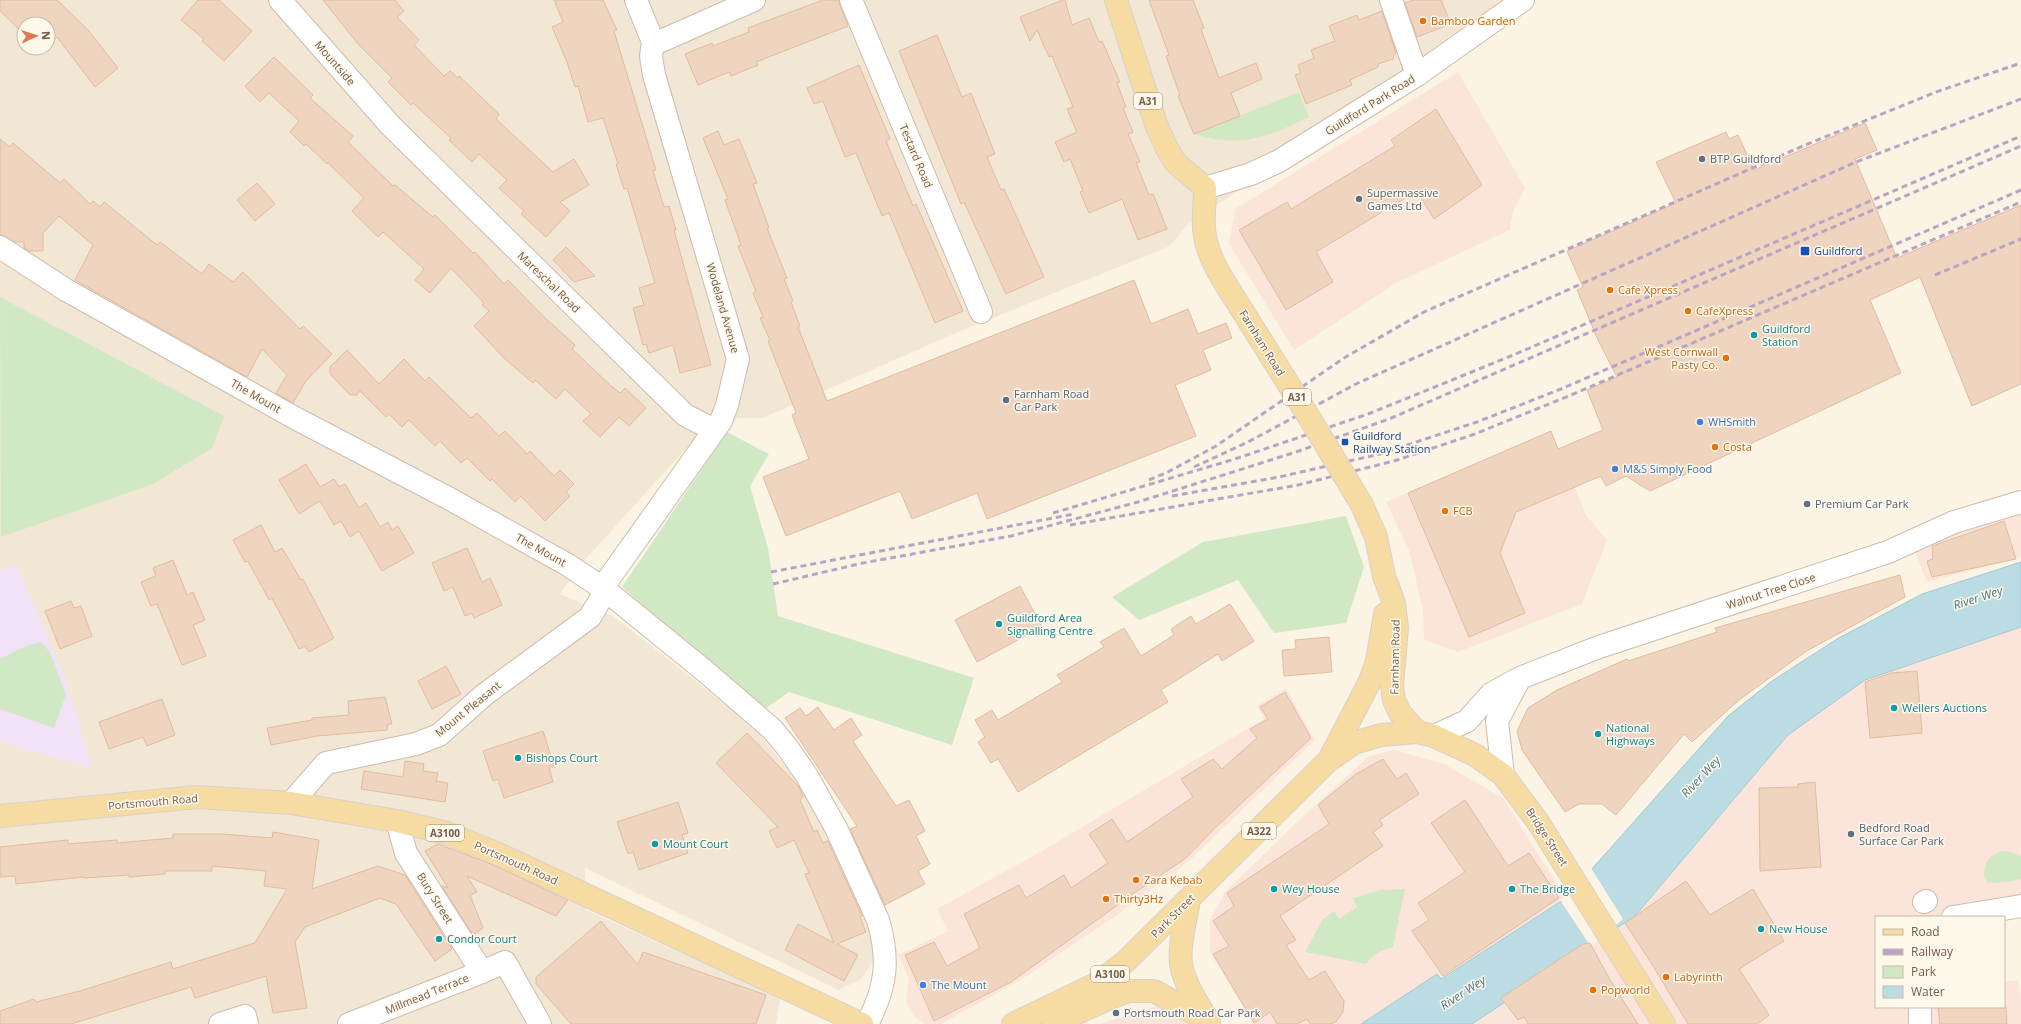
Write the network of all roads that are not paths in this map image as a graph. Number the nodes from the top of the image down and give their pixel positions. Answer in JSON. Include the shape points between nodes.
{"nodes":[{"id":1,"x":280,"y":0,"type":"edge"},
{"id":2,"x":636,"y":0,"type":"edge"},
{"id":3,"x":754,"y":0,"type":"edge"},
{"id":4,"x":851,"y":0,"type":"edge"},
{"id":5,"x":1116,"y":0,"type":"edge"},
{"id":6,"x":1391,"y":0,"type":"edge"},
{"id":7,"x":1523,"y":0,"type":"edge"},
{"id":8,"x":654,"y":42,"type":"junction"},
{"id":9,"x":1417,"y":75,"type":"junction"},
{"id":10,"x":391,"y":126,"type":"joint"},
{"id":11,"x":1205,"y":188,"type":"junction"},
{"id":12,"x":0,"y":247,"type":"edge"},
{"id":13,"x":981,"y":312,"type":"dead end"},
{"id":14,"x":714,"y":430,"type":"junction"},
{"id":15,"x":2021,"y":502,"type":"edge"},
{"id":16,"x":1384,"y":576,"type":"junction"},
{"id":17,"x":604,"y":589,"type":"junction"},
{"id":18,"x":1520,"y":678,"type":"junction"},
{"id":19,"x":1425,"y":734,"type":"junction"},
{"id":20,"x":1328,"y":761,"type":"junction"},
{"id":21,"x":1503,"y":775,"type":"junction"},
{"id":22,"x":291,"y":803,"type":"junction"},
{"id":23,"x":0,"y":816,"type":"edge"},
{"id":24,"x":397,"y":821,"type":"junction"},
{"id":25,"x":1189,"y":900,"type":"junction"},
{"id":26,"x":2021,"y":906,"type":"edge"},
{"id":27,"x":1959,"y":916,"type":"edge"},
{"id":28,"x":482,"y":972,"type":"junction"},
{"id":29,"x":1920,"y":1008,"type":"edge"},
{"id":30,"x":1210,"y":1022,"type":"edge"},
{"id":31,"x":220,"y":1024,"type":"edge"},
{"id":32,"x":247,"y":1024,"type":"edge"},
{"id":33,"x":350,"y":1024,"type":"edge"},
{"id":34,"x":540,"y":1024,"type":"edge"},
{"id":35,"x":862,"y":1024,"type":"edge"},
{"id":36,"x":867,"y":1024,"type":"edge"},
{"id":37,"x":1013,"y":1024,"type":"edge"},
{"id":38,"x":1053,"y":1024,"type":"edge"},
{"id":39,"x":1664,"y":1024,"type":"edge"},
{"id":40,"x":1920,"y":1024,"type":"edge"}],
"edges":[{"from":1,"to":10,"type":"street","name":"Mountside"},
{"from":2,"to":8,"type":"street","name":"Wodeland Avenue"},
{"from":3,"to":8,"type":"street"},
{"from":4,"to":13,"type":"street","name":"Testard Road"},
{"from":5,"to":11,"type":"main road","number":"A31","via":[[1166,149],[1176,163]]},
{"from":6,"to":9,"type":"street"},
{"from":7,"to":9,"type":"street","name":"Guildford Park Road"},
{"from":8,"to":14,"type":"street","name":"Wodeland Avenue","via":[[651,56],[654,75],[738,359],[727,405],[721,421]]},
{"from":9,"to":11,"type":"street","name":"Guildford Park Road","via":[[1279,161],[1251,174]]},
{"from":10,"to":14,"type":"street","name":"Mareschal Road","via":[[685,415]]},
{"from":11,"to":16,"type":"main road","name":"Farnham Road","number":"A31","bridge":true,"via":[[1204,229],[1213,263],[1362,505],[1376,537]]},
{"from":12,"to":17,"type":"street","name":"The Mount","via":[[66,290],[295,418],[450,499],[568,565]]},
{"from":14,"to":17,"type":"street","name":"Wodeland Avenue","via":[[607,581]]},
{"from":15,"to":18,"type":"street","name":"Walnut Tree Close","via":[[1954,522],[1888,552],[1599,647]]},
{"from":16,"to":19,"type":"main road","name":"Farnham Road","number":"A31","via":[[1394,603],[1397,628],[1392,686],[1394,700],[1400,713]]},
{"from":16,"to":20,"type":"main road","number":"A31","via":[[1386,612],[1377,661],[1361,701]]},
{"from":17,"to":22,"type":"street","name":"Mount Pleasant","via":[[590,616],[484,695],[439,735],[416,744],[326,763]]},
{"from":17,"to":36,"type":"street","name":"The Mount","via":[[772,729],[807,776],[837,829],[871,903],[883,936],[883,982]]},
{"from":18,"to":19,"type":"street","name":"Walnut Tree Close","via":[[1491,694],[1467,721]]},
{"from":18,"to":21,"type":"street","via":[[1497,721]]},
{"from":19,"to":20,"type":"main road","name":"Park Street","number":"A322","via":[[1381,735],[1354,743]]},
{"from":19,"to":21,"type":"main road","name":"Bridge Street","number":"A322","via":[[1476,755]]},
{"from":20,"to":25,"type":"main road","name":"Park Street","number":"A322"},
{"from":21,"to":39,"type":"main road","name":"Bridge Street","number":"A322","via":[[1538,822]]},
{"from":22,"to":23,"type":"main road","name":"Portsmouth Road","number":"A3100","via":[[197,797]]},
{"from":22,"to":24,"type":"main road","name":"Portsmouth Road","number":"A3100"},
{"from":24,"to":28,"type":"street","name":"Bury Street","via":[[406,853]]},
{"from":24,"to":35,"type":"main road","name":"Portsmouth Road","number":"A3100","via":[[447,833],[496,853]]},
{"from":25,"to":30,"type":"main road","via":[[1182,943],[1182,967],[1188,986]]},
{"from":25,"to":37,"type":"main road","name":"Park Street","number":"A3100","via":[[1141,948],[1096,984]]},
{"from":26,"to":27,"type":"street"},
{"from":28,"to":33,"type":"street","name":"Millmead Terrace"},
{"from":28,"to":34,"type":"street","via":[[505,962]]},
{"from":29,"to":40,"type":"street"},
{"from":30,"to":38,"type":"main road","number":"A3100","via":[[1154,991],[1138,991],[1110,998]]},
{"from":31,"to":32,"type":"street","via":[[245,1016]]}]}
